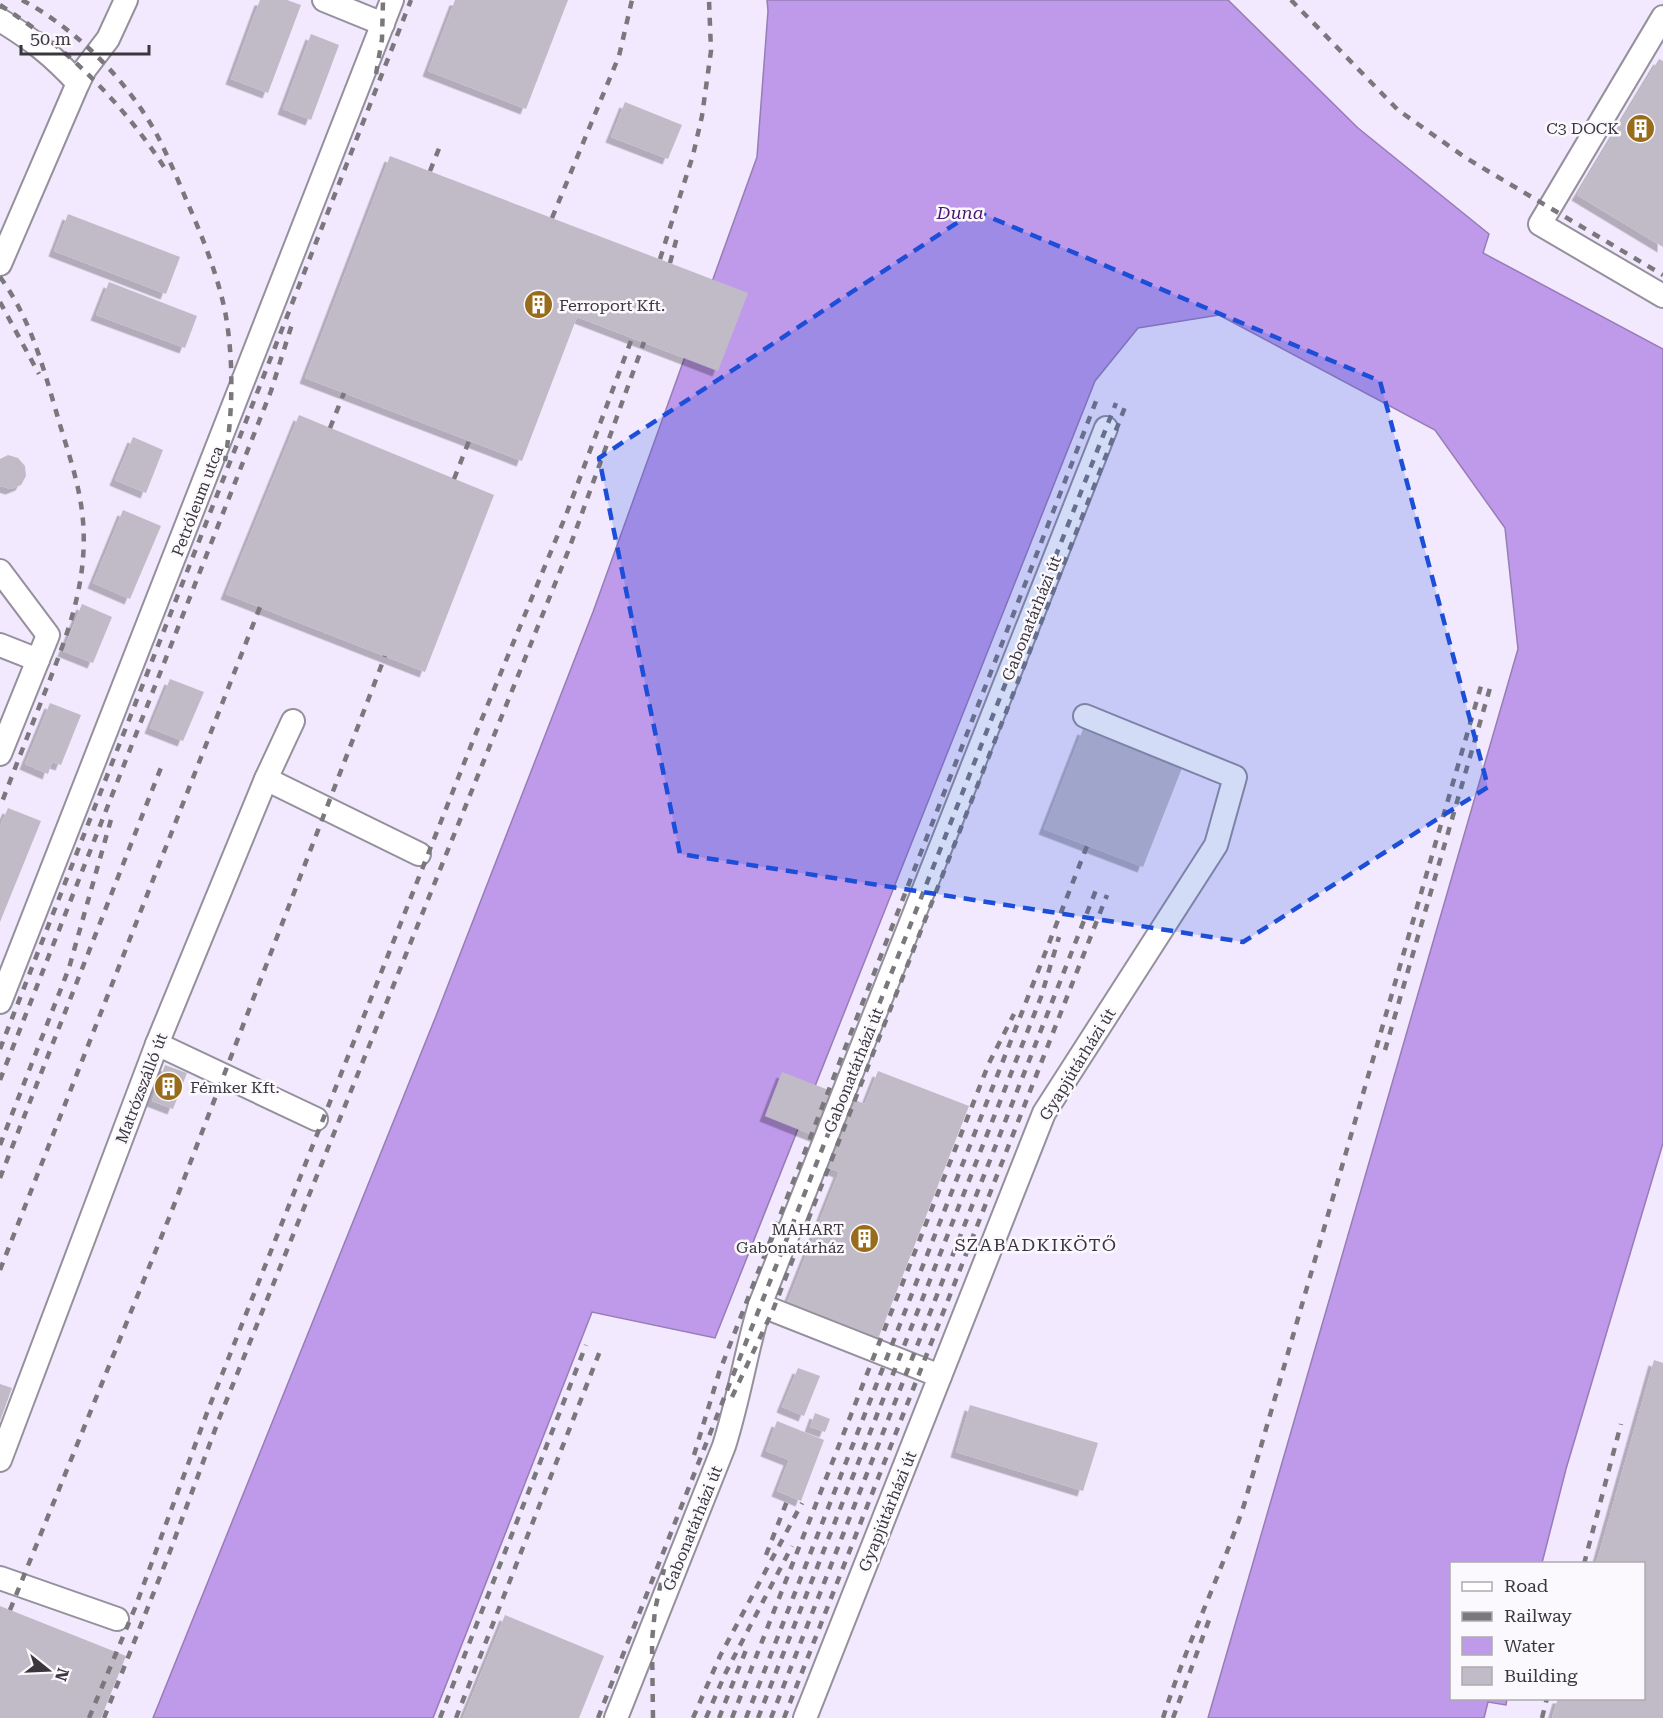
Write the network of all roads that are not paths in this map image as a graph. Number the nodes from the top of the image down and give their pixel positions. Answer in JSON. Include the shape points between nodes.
{"nodes":[{"id":1,"x":126,"y":0,"type":"edge"},
{"id":2,"x":324,"y":0,"type":"edge"},
{"id":3,"x":392,"y":0,"type":"edge"},
{"id":4,"x":1663,"y":17,"type":"edge"},
{"id":5,"x":0,"y":20,"type":"edge"},
{"id":6,"x":383,"y":24,"type":"junction"},
{"id":7,"x":78,"y":83,"type":"junction"},
{"id":8,"x":0,"y":264,"type":"edge"},
{"id":9,"x":1663,"y":296,"type":"edge"},
{"id":10,"x":1106,"y":428,"type":"dead end"},
{"id":11,"x":0,"y":571,"type":"edge"},
{"id":12,"x":0,"y":645,"type":"edge"},
{"id":13,"x":38,"y":660,"type":"junction"},
{"id":14,"x":1085,"y":716,"type":"dead end"},
{"id":15,"x":293,"y":721,"type":"dead end"},
{"id":16,"x":0,"y":754,"type":"edge"},
{"id":17,"x":266,"y":779,"type":"junction"},
{"id":18,"x":419,"y":854,"type":"dead end"},
{"id":19,"x":0,"y":1002,"type":"edge"},
{"id":20,"x":157,"y":1044,"type":"junction"},
{"id":21,"x":316,"y":1119,"type":"dead end"},
{"id":22,"x":760,"y":1305,"type":"junction"},
{"id":23,"x":940,"y":1376,"type":"junction"},
{"id":24,"x":0,"y":1460,"type":"edge"},
{"id":25,"x":0,"y":1578,"type":"edge"},
{"id":26,"x":117,"y":1619,"type":"dead end"},
{"id":27,"x":616,"y":1718,"type":"edge"},
{"id":28,"x":805,"y":1718,"type":"edge"}],
"edges":[{"from":1,"to":7,"type":"street","via":[[108,39]]},
{"from":2,"to":6,"type":"street"},
{"from":3,"to":6,"type":"street","name":"Petróleum utca"},
{"from":4,"to":9,"type":"street","via":[[1540,225]]},
{"from":5,"to":7,"type":"street","via":[[33,40]]},
{"from":6,"to":19,"type":"street","name":"Petróleum utca"},
{"from":7,"to":8,"type":"street"},
{"from":10,"to":22,"type":"street","name":"Gabonatárházi út"},
{"from":11,"to":13,"type":"street","via":[[48,635]]},
{"from":12,"to":13,"type":"street"},
{"from":13,"to":16,"type":"street"},
{"from":14,"to":23,"type":"street","name":"Gyapjútárházi út","via":[[1235,777],[1216,845],[1044,1113]]},
{"from":15,"to":17,"type":"street","name":"Matrózszálló út"},
{"from":17,"to":18,"type":"street"},
{"from":17,"to":20,"type":"street","name":"Matrózszálló út"},
{"from":20,"to":21,"type":"street"},
{"from":20,"to":24,"type":"street","name":"Matrózszálló út"},
{"from":22,"to":23,"type":"street"},
{"from":22,"to":27,"type":"street","name":"Gabonatárházi út","via":[[724,1446]]},
{"from":23,"to":28,"type":"street","name":"Gyapjútárházi út"},
{"from":25,"to":26,"type":"street"}]}
